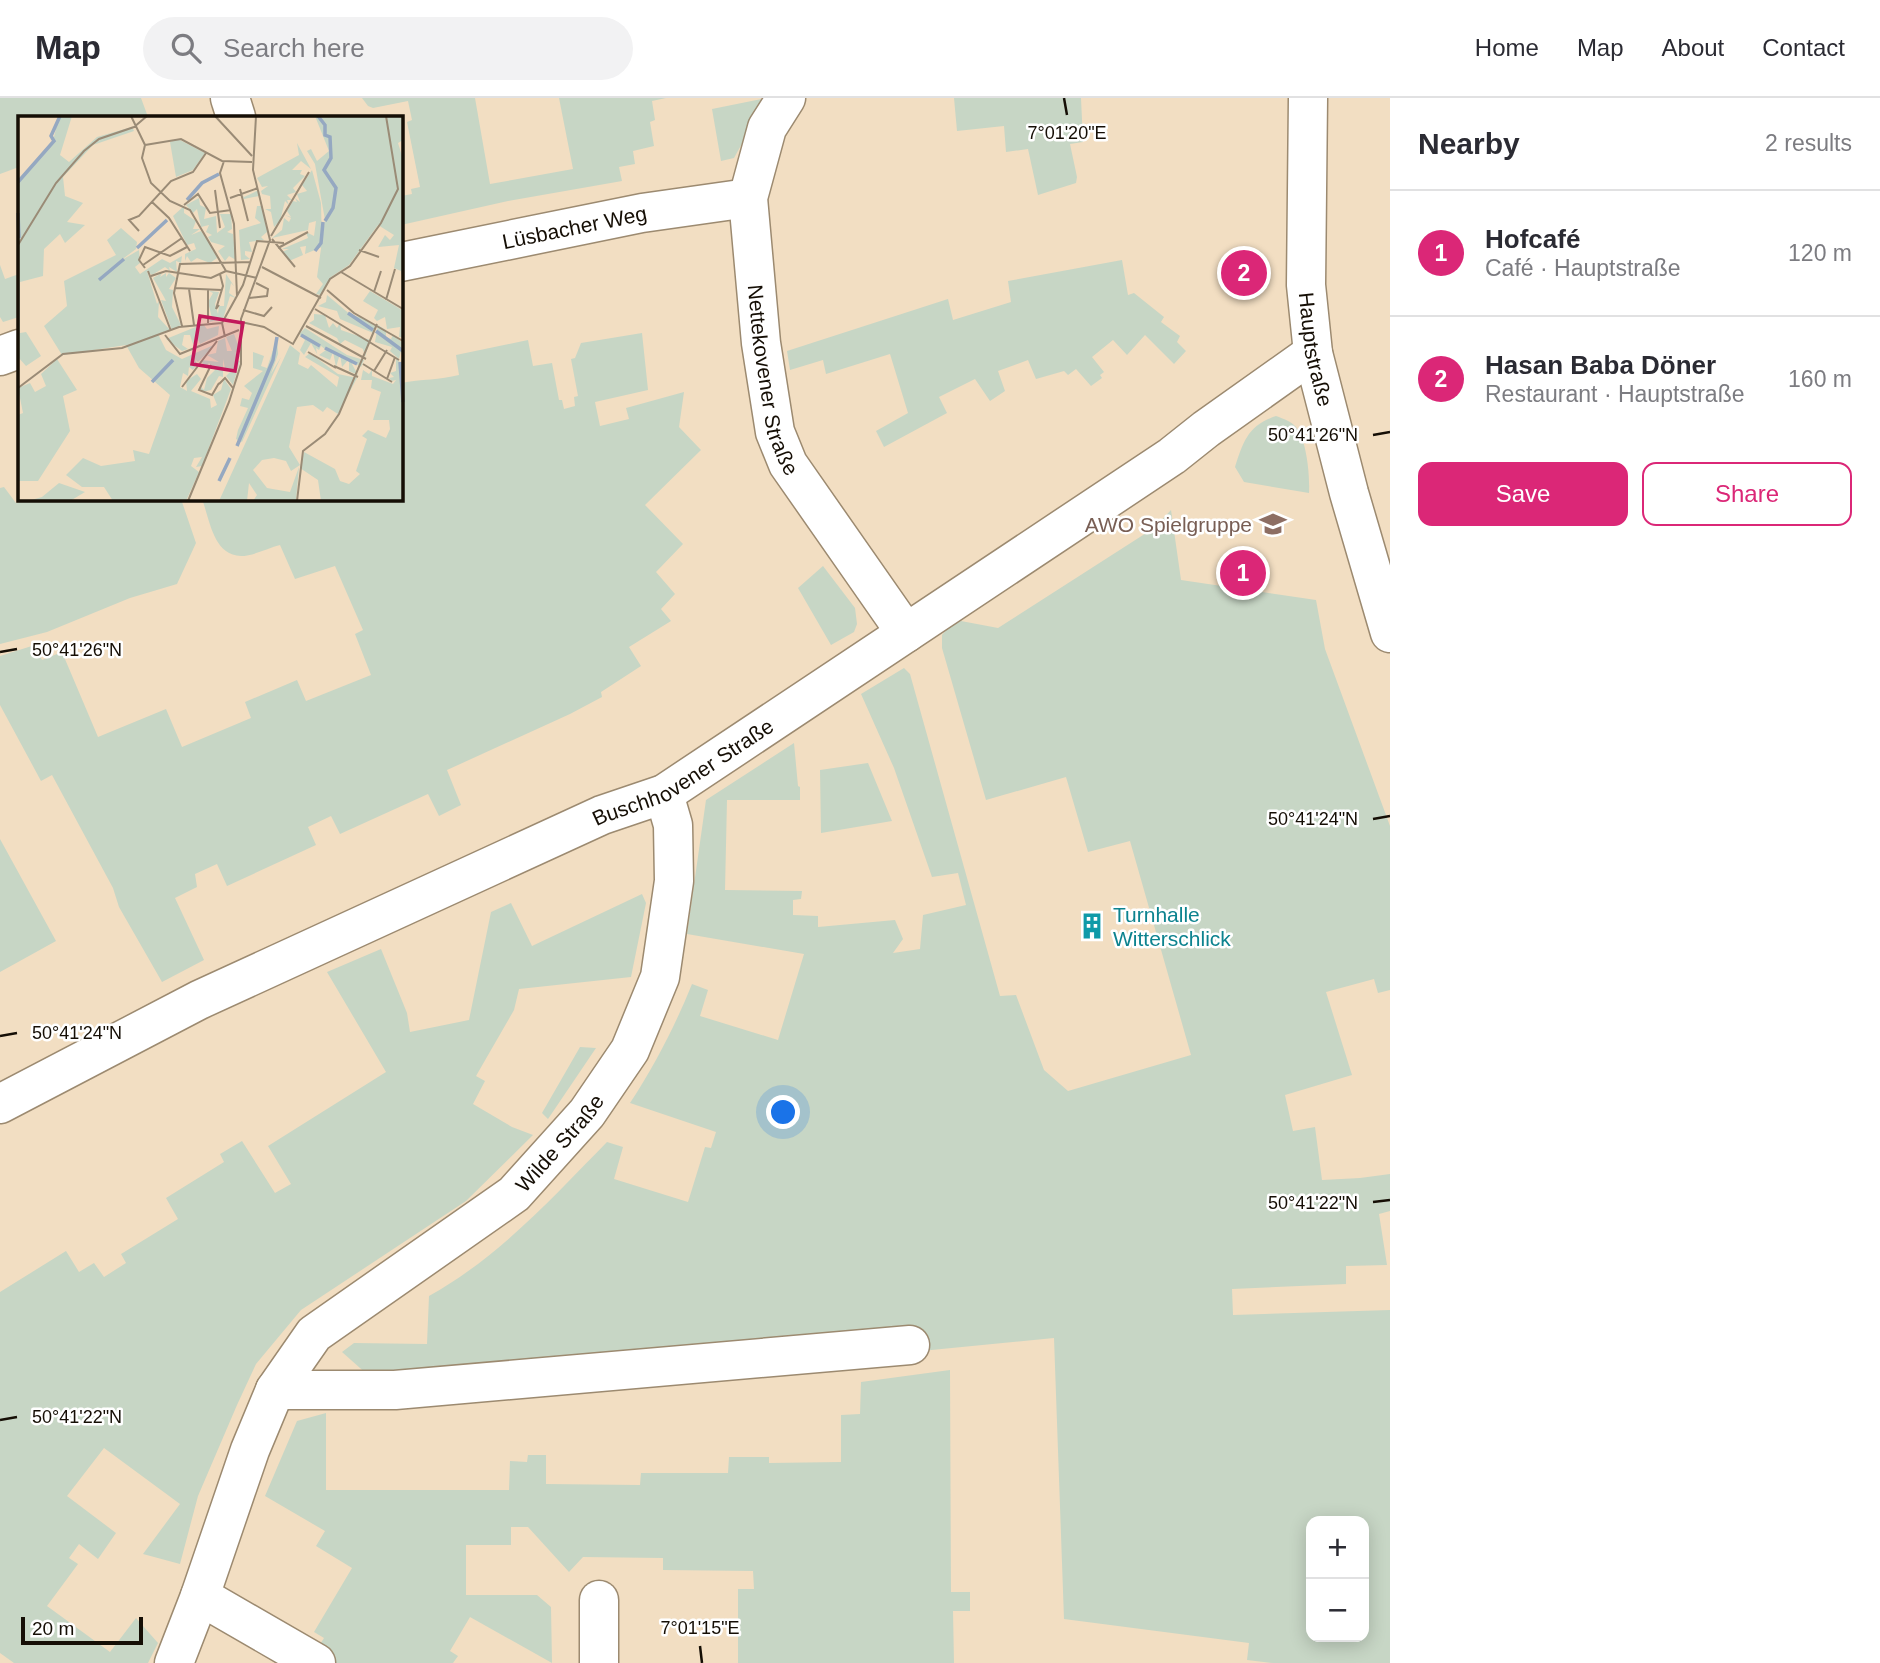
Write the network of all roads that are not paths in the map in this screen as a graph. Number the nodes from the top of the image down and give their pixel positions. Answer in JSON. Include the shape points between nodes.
{"nodes":[{"id":1,"x":230,"y":98,"type":"edge"},
{"id":2,"x":786,"y":98,"type":"edge"},
{"id":3,"x":1308,"y":98,"type":"edge"},
{"id":4,"x":236,"y":116,"type":"edge"},
{"id":5,"x":748,"y":198,"type":"junction"},
{"id":6,"x":402,"y":262,"type":"edge"},
{"id":7,"x":18,"y":349,"type":"edge"},
{"id":8,"x":1313,"y":353,"type":"junction"},
{"id":9,"x":0,"y":356,"type":"edge"},
{"id":10,"x":906,"y":633,"type":"junction"},
{"id":11,"x":1390,"y":633,"type":"edge"},
{"id":12,"x":664,"y":794,"type":"junction"},
{"id":13,"x":0,"y":1104,"type":"edge"},
{"id":14,"x":910,"y":1345,"type":"dead end"},
{"id":15,"x":275,"y":1390,"type":"junction"},
{"id":16,"x":200,"y":1596,"type":"junction"},
{"id":17,"x":599,"y":1600,"type":"dead end"},
{"id":18,"x":174,"y":1663,"type":"edge"},
{"id":19,"x":316,"y":1663,"type":"edge"},
{"id":20,"x":599,"y":1663,"type":"edge"}],
"edges":[{"from":1,"to":4,"type":"street"},
{"from":2,"to":5,"type":"street","name":"Nettekovener Straße","via":[[767,128]]},
{"from":3,"to":8,"type":"street","name":"Hauptstraße","via":[[1306,285]]},
{"from":5,"to":6,"type":"street","name":"Lüsbacher Weg","via":[[642,213]]},
{"from":5,"to":10,"type":"street","name":"Nettekovener Straße","via":[[761,343],[775,432],[788,464]]},
{"from":7,"to":9,"type":"street"},
{"from":8,"to":10,"type":"street","name":"Buschhovener Straße","via":[[1172,456]]},
{"from":8,"to":11,"type":"street","name":"Hauptstraße"},
{"from":10,"to":12,"type":"street","name":"Buschhovener Straße"},
{"from":12,"to":13,"type":"street","name":"Buschhovener Straße","via":[[602,815],[199,1000]]},
{"from":12,"to":15,"type":"street","name":"Wilde Straße","via":[[673,825],[674,881],[660,977],[630,1049],[587,1113],[514,1194],[314,1334]]},
{"from":14,"to":15,"type":"street","via":[[395,1390]]},
{"from":15,"to":16,"type":"street","name":"Wilde Straße"},
{"from":16,"to":18,"type":"street","name":"Wilde Straße"},
{"from":16,"to":19,"type":"street"},
{"from":17,"to":20,"type":"street"}]}
